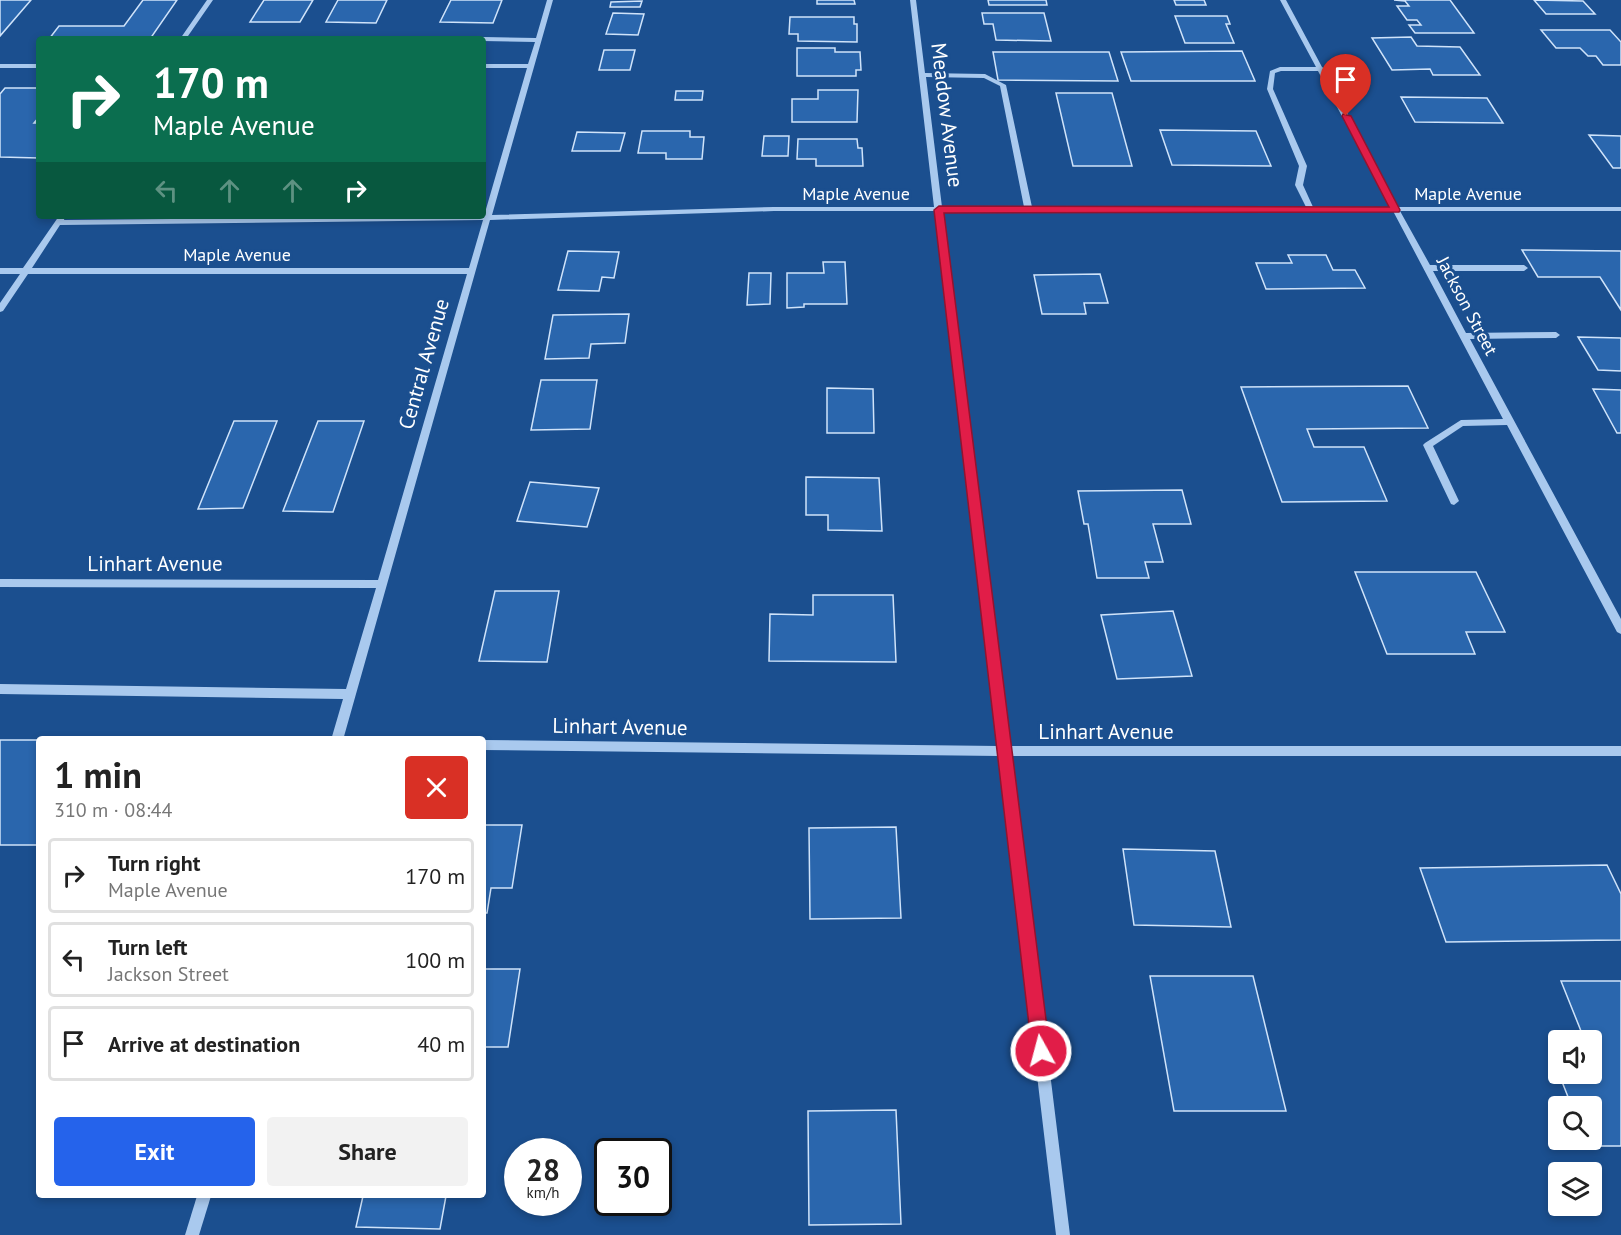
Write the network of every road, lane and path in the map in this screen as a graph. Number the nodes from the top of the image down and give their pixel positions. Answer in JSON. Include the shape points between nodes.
{"nodes":[{"id":1,"x":210,"y":0,"type":"edge"},
{"id":2,"x":550,"y":0,"type":"edge"},
{"id":3,"x":913,"y":0,"type":"edge"},
{"id":4,"x":1283,"y":0,"type":"edge"},
{"id":5,"x":185,"y":36,"type":"edge"},
{"id":6,"x":486,"y":39,"type":"edge"},
{"id":7,"x":539,"y":40,"type":"junction"},
{"id":8,"x":0,"y":66,"type":"edge"},
{"id":9,"x":36,"y":66,"type":"edge"},
{"id":10,"x":486,"y":66,"type":"edge"},
{"id":11,"x":531,"y":66,"type":"junction"},
{"id":12,"x":1322,"y":69,"type":"junction"},
{"id":13,"x":921,"y":75,"type":"junction"},
{"id":14,"x":1621,"y":209,"type":"edge"},
{"id":15,"x":939,"y":210,"type":"junction"},
{"id":16,"x":1029,"y":210,"type":"junction"},
{"id":17,"x":1311,"y":210,"type":"junction"},
{"id":18,"x":1395,"y":210,"type":"junction"},
{"id":19,"x":487,"y":218,"type":"junction"},
{"id":20,"x":61,"y":219,"type":"edge"},
{"id":21,"x":1429,"y":268,"type":"junction"},
{"id":22,"x":1524,"y":268,"type":"dead end"},
{"id":23,"x":0,"y":271,"type":"edge"},
{"id":24,"x":26,"y":271,"type":"junction"},
{"id":25,"x":473,"y":271,"type":"junction"},
{"id":26,"x":0,"y":309,"type":"edge"},
{"id":27,"x":1556,"y":335,"type":"dead end"},
{"id":28,"x":1464,"y":336,"type":"junction"},
{"id":29,"x":1511,"y":422,"type":"junction"},
{"id":30,"x":1454,"y":501,"type":"dead end"},
{"id":31,"x":0,"y":583,"type":"edge"},
{"id":32,"x":381,"y":584,"type":"junction"},
{"id":33,"x":1621,"y":628,"type":"edge"},
{"id":34,"x":0,"y":689,"type":"edge"},
{"id":35,"x":349,"y":694,"type":"junction"},
{"id":36,"x":337,"y":736,"type":"edge"},
{"id":37,"x":486,"y":745,"type":"edge"},
{"id":38,"x":1005,"y":751,"type":"junction"},
{"id":39,"x":1621,"y":751,"type":"edge"},
{"id":40,"x":203,"y":1198,"type":"edge"},
{"id":41,"x":192,"y":1235,"type":"edge"},
{"id":42,"x":1063,"y":1235,"type":"edge"}],
"edges":[{"from":1,"to":5,"type":"street"},
{"from":2,"to":7,"type":"street","name":"Central Avenue"},
{"from":3,"to":13,"type":"street","name":"Meadow Avenue"},
{"from":4,"to":12,"type":"street","name":"Jackson Street"},
{"from":6,"to":7,"type":"street"},
{"from":7,"to":11,"type":"street","name":"Central Avenue"},
{"from":8,"to":9,"type":"street"},
{"from":10,"to":11,"type":"street"},
{"from":11,"to":19,"type":"street","name":"Central Avenue"},
{"from":12,"to":17,"type":"street","via":[[1272,72],[1270,89],[1303,166],[1299,185]]},
{"from":12,"to":18,"type":"street","name":"Jackson Street"},
{"from":13,"to":15,"type":"street","name":"Meadow Avenue"},
{"from":13,"to":16,"type":"street","via":[[986,76],[1003,85]]},
{"from":14,"to":18,"type":"street","name":"Maple Avenue"},
{"from":15,"to":16,"type":"street","name":"Maple Avenue"},
{"from":15,"to":19,"type":"street","name":"Maple Avenue","via":[[690,210]]},
{"from":15,"to":38,"type":"street","name":"Meadow Avenue"},
{"from":16,"to":17,"type":"street","name":"Maple Avenue"},
{"from":17,"to":18,"type":"street","name":"Maple Avenue"},
{"from":18,"to":21,"type":"street","name":"Jackson Street"},
{"from":19,"to":25,"type":"street","name":"Central Avenue"},
{"from":20,"to":24,"type":"street"},
{"from":21,"to":22,"type":"street"},
{"from":21,"to":28,"type":"street","name":"Jackson Street"},
{"from":23,"to":24,"type":"street","name":"Maple Avenue"},
{"from":24,"to":25,"type":"street","name":"Maple Avenue"},
{"from":24,"to":26,"type":"street"},
{"from":25,"to":32,"type":"street","name":"Central Avenue"},
{"from":27,"to":28,"type":"street"},
{"from":28,"to":29,"type":"street","name":"Jackson Street"},
{"from":29,"to":30,"type":"street","via":[[1461,423],[1428,445]]},
{"from":29,"to":33,"type":"street","name":"Jackson Street"},
{"from":31,"to":32,"type":"street","name":"Linhart Avenue"},
{"from":32,"to":35,"type":"street","name":"Central Avenue"},
{"from":34,"to":35,"type":"street"},
{"from":35,"to":36,"type":"street","name":"Central Avenue"},
{"from":37,"to":38,"type":"street","name":"Linhart Avenue"},
{"from":38,"to":39,"type":"street","name":"Linhart Avenue"},
{"from":38,"to":42,"type":"street","name":"Meadow Avenue"},
{"from":40,"to":41,"type":"street"}]}
